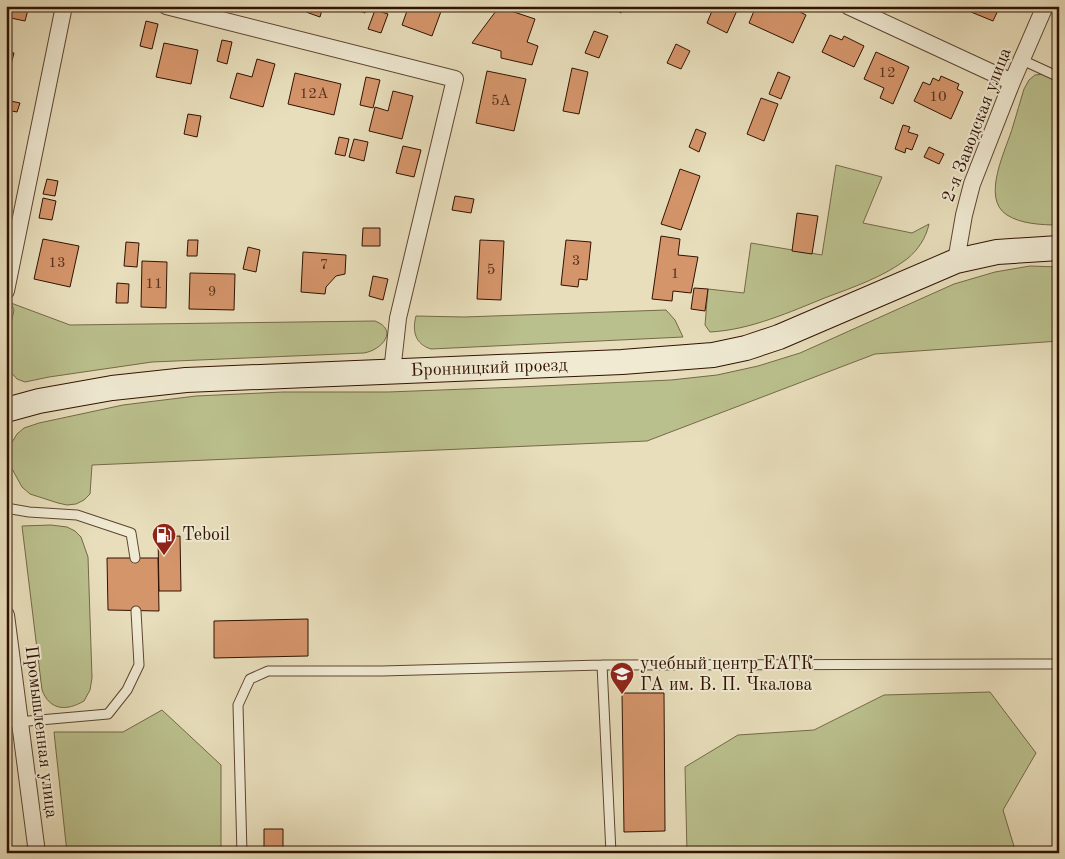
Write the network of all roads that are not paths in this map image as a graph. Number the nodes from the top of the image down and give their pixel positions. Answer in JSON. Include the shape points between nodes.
{"nodes":[{"id":1,"x":64,"y":6,"type":"edge"},
{"id":2,"x":166,"y":6,"type":"edge"},
{"id":3,"x":848,"y":6,"type":"edge"},
{"id":4,"x":1045,"y":6,"type":"edge"},
{"id":5,"x":1022,"y":60,"type":"junction"},
{"id":6,"x":1059,"y":77,"type":"edge"},
{"id":7,"x":1012,"y":82,"type":"junction"},
{"id":8,"x":1059,"y":248,"type":"edge"},
{"id":9,"x":956,"y":261,"type":"junction"},
{"id":10,"x":6,"y":291,"type":"edge"},
{"id":11,"x":392,"y":372,"type":"junction"},
{"id":12,"x":6,"y":410,"type":"edge"},
{"id":13,"x":6,"y":508,"type":"edge"},
{"id":14,"x":135,"y":558,"type":"dead end"},
{"id":15,"x":136,"y":611,"type":"dead end"},
{"id":16,"x":6,"y":615,"type":"edge"},
{"id":17,"x":1059,"y":664,"type":"edge"},
{"id":18,"x":602,"y":665,"type":"junction"},
{"id":19,"x":13,"y":722,"type":"edge"},
{"id":20,"x":36,"y":853,"type":"edge"},
{"id":21,"x":242,"y":853,"type":"edge"},
{"id":22,"x":611,"y":853,"type":"edge"}],
"edges":[{"from":1,"to":10,"type":"street"},
{"from":2,"to":11,"type":"street","via":[[455,79],[398,318]]},
{"from":3,"to":7,"type":"street"},
{"from":4,"to":5,"type":"street","name":"2-я Заводская улица"},
{"from":5,"to":6,"type":"lane"},
{"from":5,"to":7,"type":"street","name":"2-я Заводская улица"},
{"from":7,"to":9,"type":"street","name":"2-я Заводская улица","via":[[972,184]]},
{"from":8,"to":9,"type":"main road","name":"Бронницкий проезд","via":[[997,252]]},
{"from":9,"to":11,"type":"main road","name":"Бронницкий проезд","via":[[779,337],[713,355]]},
{"from":11,"to":12,"type":"main road","name":"Бронницкий проезд","via":[[176,381],[112,388]]},
{"from":13,"to":14,"type":"lane","via":[[76,515],[131,533]]},
{"from":15,"to":19,"type":"lane","via":[[139,665],[127,690],[108,714]]},
{"from":16,"to":19,"type":"street","name":"Промышленная улица"},
{"from":17,"to":18,"type":"lane"},
{"from":18,"to":21,"type":"lane","via":[[268,671],[250,679],[238,705]]},
{"from":18,"to":22,"type":"lane"},
{"from":19,"to":20,"type":"street","name":"Промышленная улица"}]}
